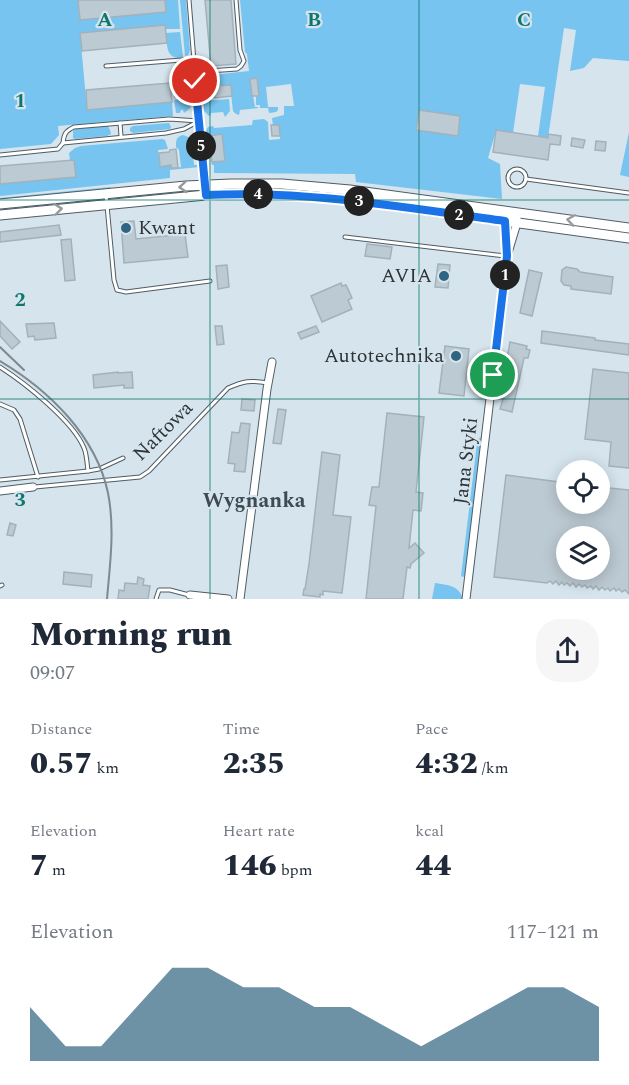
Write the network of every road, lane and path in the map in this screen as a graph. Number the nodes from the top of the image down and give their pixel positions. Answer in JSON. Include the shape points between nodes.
{"nodes":[{"id":1,"x":189,"y":0,"type":"edge"},
{"id":2,"x":236,"y":0,"type":"edge"},
{"id":3,"x":194,"y":59,"type":"junction"},
{"id":4,"x":106,"y":66,"type":"dead end"},
{"id":5,"x":195,"y":72,"type":"junction"},
{"id":6,"x":199,"y":121,"type":"junction"},
{"id":7,"x":120,"y":123,"type":"junction"},
{"id":8,"x":121,"y":137,"type":"junction"},
{"id":9,"x":63,"y":142,"type":"junction"},
{"id":10,"x":0,"y":155,"type":"edge"},
{"id":11,"x":526,"y":179,"type":"junction"},
{"id":12,"x":206,"y":190,"type":"junction"},
{"id":13,"x":629,"y":193,"type":"edge"},
{"id":14,"x":106,"y":199,"type":"junction"},
{"id":15,"x":0,"y":204,"type":"edge"},
{"id":16,"x":513,"y":212,"type":"junction"},
{"id":17,"x":0,"y":215,"type":"edge"},
{"id":18,"x":505,"y":221,"type":"junction"},
{"id":19,"x":517,"y":223,"type":"junction"},
{"id":20,"x":629,"y":228,"type":"edge"},
{"id":21,"x":345,"y":237,"type":"dead end"},
{"id":22,"x":629,"y":238,"type":"edge"},
{"id":23,"x":507,"y":256,"type":"junction"},
{"id":24,"x":210,"y":281,"type":"dead end"},
{"id":25,"x":272,"y":362,"type":"dead end"},
{"id":26,"x":0,"y":368,"type":"edge"},
{"id":27,"x":268,"y":383,"type":"junction"},
{"id":28,"x":0,"y":404,"type":"edge"},
{"id":29,"x":123,"y":458,"type":"dead end"},
{"id":30,"x":88,"y":471,"type":"junction"},
{"id":31,"x":38,"y":477,"type":"junction"},
{"id":32,"x":0,"y":480,"type":"edge"},
{"id":33,"x":33,"y":487,"type":"joint"},
{"id":34,"x":0,"y":491,"type":"edge"},
{"id":35,"x":190,"y":595,"type":"joint"},
{"id":36,"x":156,"y":599,"type":"edge"},
{"id":37,"x":228,"y":599,"type":"edge"},
{"id":38,"x":240,"y":599,"type":"edge"},
{"id":39,"x":466,"y":599,"type":"edge"}],
"edges":[{"from":1,"to":3,"type":"lane"},
{"from":2,"to":5,"type":"lane","via":[[242,66]]},
{"from":3,"to":4,"type":"lane"},
{"from":3,"to":5,"type":"lane"},
{"from":5,"to":6,"type":"lane"},
{"from":6,"to":7,"type":"lane"},
{"from":6,"to":8,"type":"lane","via":[[184,129]]},
{"from":6,"to":12,"type":"lane"},
{"from":7,"to":8,"type":"lane"},
{"from":7,"to":9,"type":"lane","via":[[74,127],[67,130]]},
{"from":8,"to":9,"type":"lane"},
{"from":9,"to":10,"type":"lane","via":[[57,149]]},
{"from":11,"to":11,"type":"lane","via":[[519,169],[508,176],[516,186]]},
{"from":11,"to":13,"type":"lane"},
{"from":12,"to":14,"type":"main road"},
{"from":12,"to":16,"type":"main road","via":[[258,184],[317,187]]},
{"from":12,"to":18,"type":"main road","via":[[311,196]]},
{"from":14,"to":15,"type":"main road"},
{"from":17,"to":14,"type":"main road","one_way":true},
{"from":14,"to":24,"type":"lane","via":[[117,290]]},
{"from":16,"to":18,"type":"street"},
{"from":16,"to":19,"type":"street"},
{"from":20,"to":16,"type":"main road","one_way":true},
{"from":18,"to":19,"type":"main road"},
{"from":18,"to":23,"type":"street","name":"Jana Styki"},
{"from":19,"to":22,"type":"main road"},
{"from":19,"to":23,"type":"street","name":"Jana Styki"},
{"from":21,"to":23,"type":"lane"},
{"from":23,"to":39,"type":"street","name":"Jana Styki"},
{"from":25,"to":27,"type":"street"},
{"from":26,"to":30,"type":"lane","via":[[22,381],[75,432],[85,449]]},
{"from":27,"to":33,"type":"lane","name":"Naftowa","via":[[241,382],[228,388],[140,477]]},
{"from":27,"to":38,"type":"street"},
{"from":28,"to":31,"type":"lane","via":[[14,410],[20,419]]},
{"from":29,"to":30,"type":"lane"},
{"from":30,"to":31,"type":"lane"},
{"from":31,"to":32,"type":"lane"},
{"from":33,"to":34,"type":"street","name":"Naftowa"},
{"from":35,"to":36,"type":"lane","via":[[159,590]]},
{"from":35,"to":37,"type":"street"}]}
